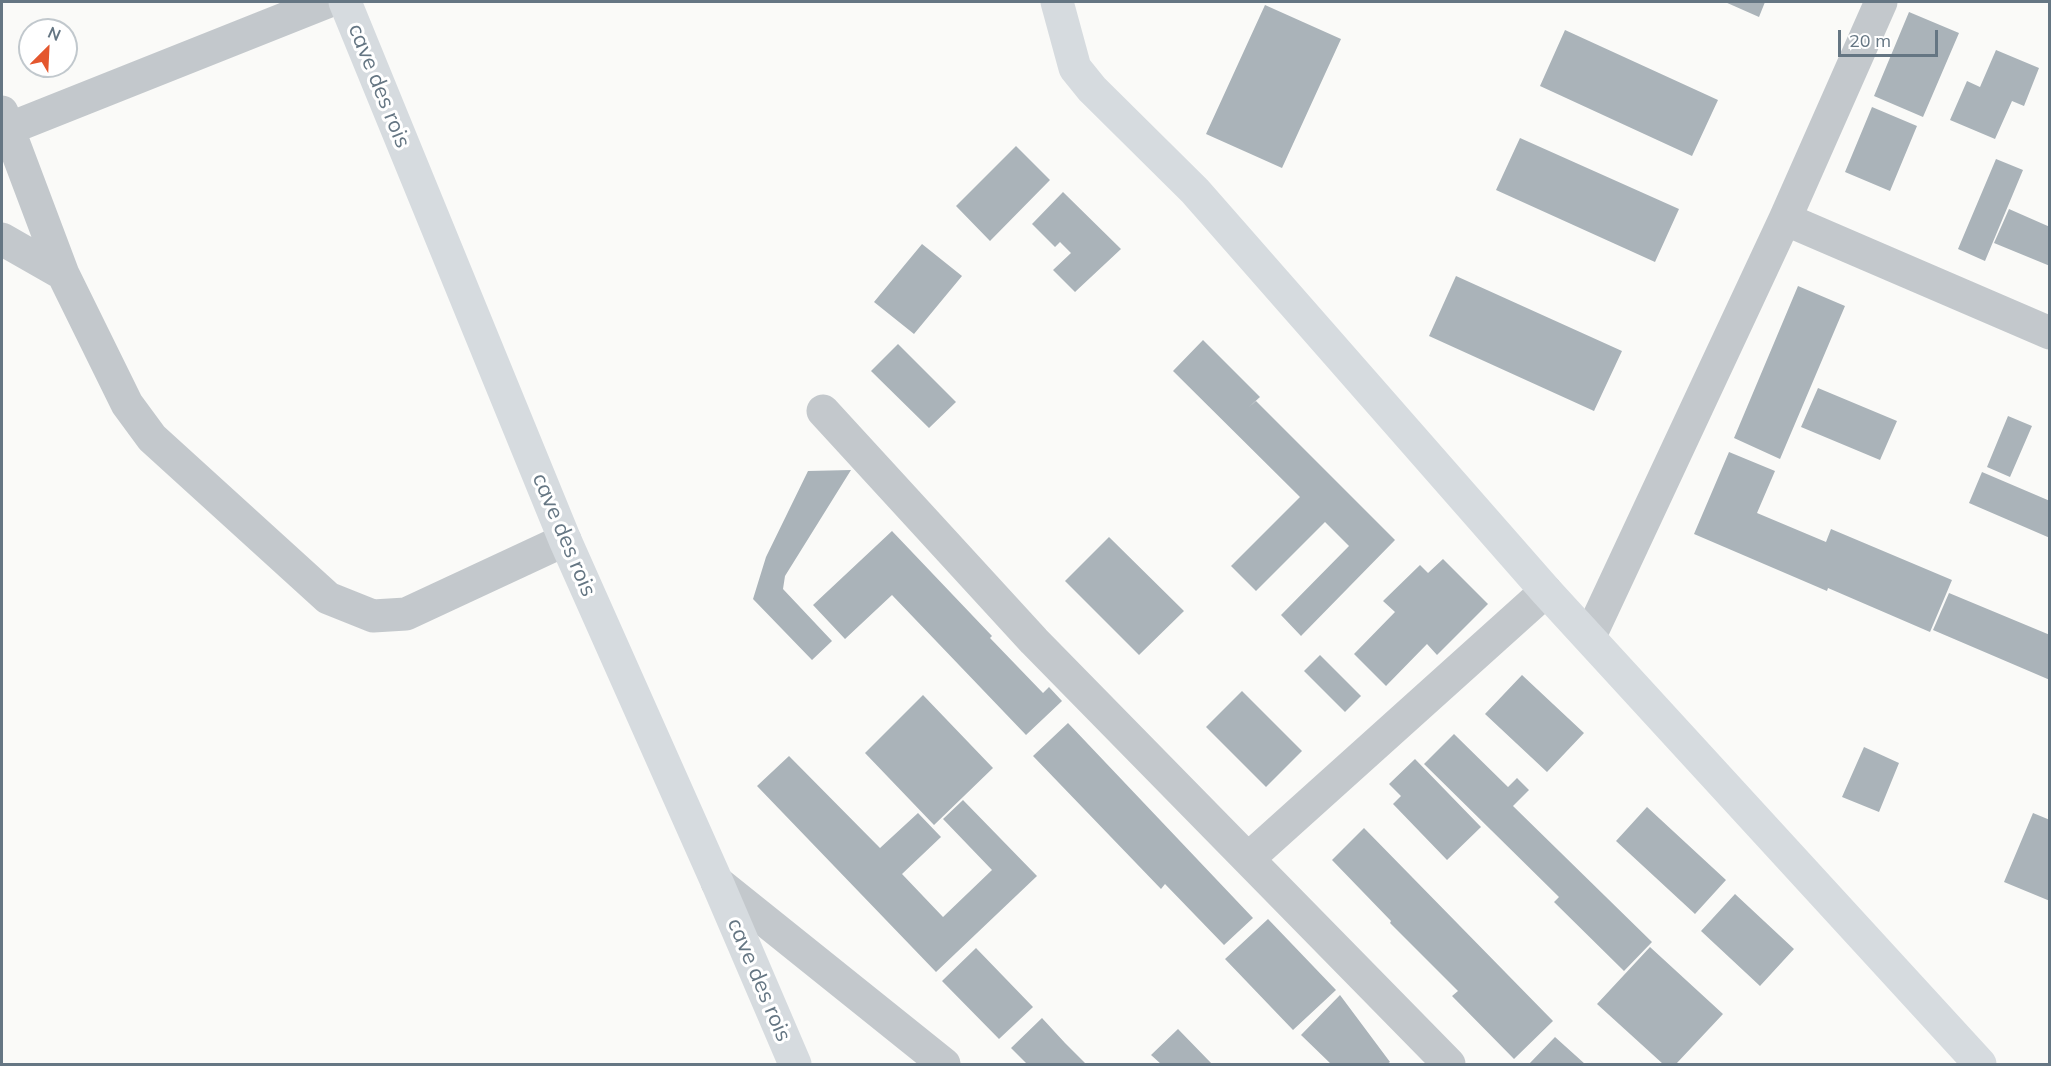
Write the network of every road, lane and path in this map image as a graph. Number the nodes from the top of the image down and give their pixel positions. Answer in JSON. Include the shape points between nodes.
{"nodes":[{"id":1,"x":327,"y":2,"type":"edge"},
{"id":2,"x":345,"y":2,"type":"edge"},
{"id":3,"x":1057,"y":2,"type":"edge"},
{"id":4,"x":1881,"y":2,"type":"edge"},
{"id":5,"x":5,"y":120,"type":"edge"},
{"id":6,"x":12,"y":172,"type":"edge"},
{"id":7,"x":1785,"y":219,"type":"junction"},
{"id":8,"x":2,"y":239,"type":"edge"},
{"id":9,"x":63,"y":273,"type":"junction"},
{"id":10,"x":2049,"y":333,"type":"edge"},
{"id":11,"x":823,"y":411,"type":"dead end"},
{"id":12,"x":565,"y":540,"type":"junction"},
{"id":13,"x":1546,"y":591,"type":"junction"},
{"id":14,"x":1590,"y":636,"type":"junction"},
{"id":15,"x":1248,"y":859,"type":"junction"},
{"id":16,"x":717,"y":882,"type":"junction"},
{"id":17,"x":795,"y":1065,"type":"edge"},
{"id":18,"x":944,"y":1065,"type":"edge"},
{"id":19,"x":1449,"y":1065,"type":"edge"},
{"id":20,"x":1980,"y":1065,"type":"edge"}],
"edges":[{"from":1,"to":5,"type":"street"},
{"from":2,"to":12,"type":"street","name":"cave des rois"},
{"from":3,"to":13,"type":"street","via":[[1075,68],[1092,89],[1195,191]]},
{"from":4,"to":7,"type":"street"},
{"from":5,"to":6,"type":"street"},
{"from":6,"to":9,"type":"street"},
{"from":7,"to":10,"type":"street"},
{"from":7,"to":14,"type":"street"},
{"from":8,"to":9,"type":"street"},
{"from":9,"to":12,"type":"street","via":[[127,404],[152,438],[328,598],[373,616],[406,614]]},
{"from":11,"to":15,"type":"street","via":[[1035,641]]},
{"from":12,"to":16,"type":"street","name":"cave des rois"},
{"from":13,"to":14,"type":"street"},
{"from":13,"to":15,"type":"street"},
{"from":14,"to":20,"type":"street"},
{"from":15,"to":19,"type":"street"},
{"from":16,"to":17,"type":"street","name":"cave des rois"},
{"from":16,"to":18,"type":"street"}]}
